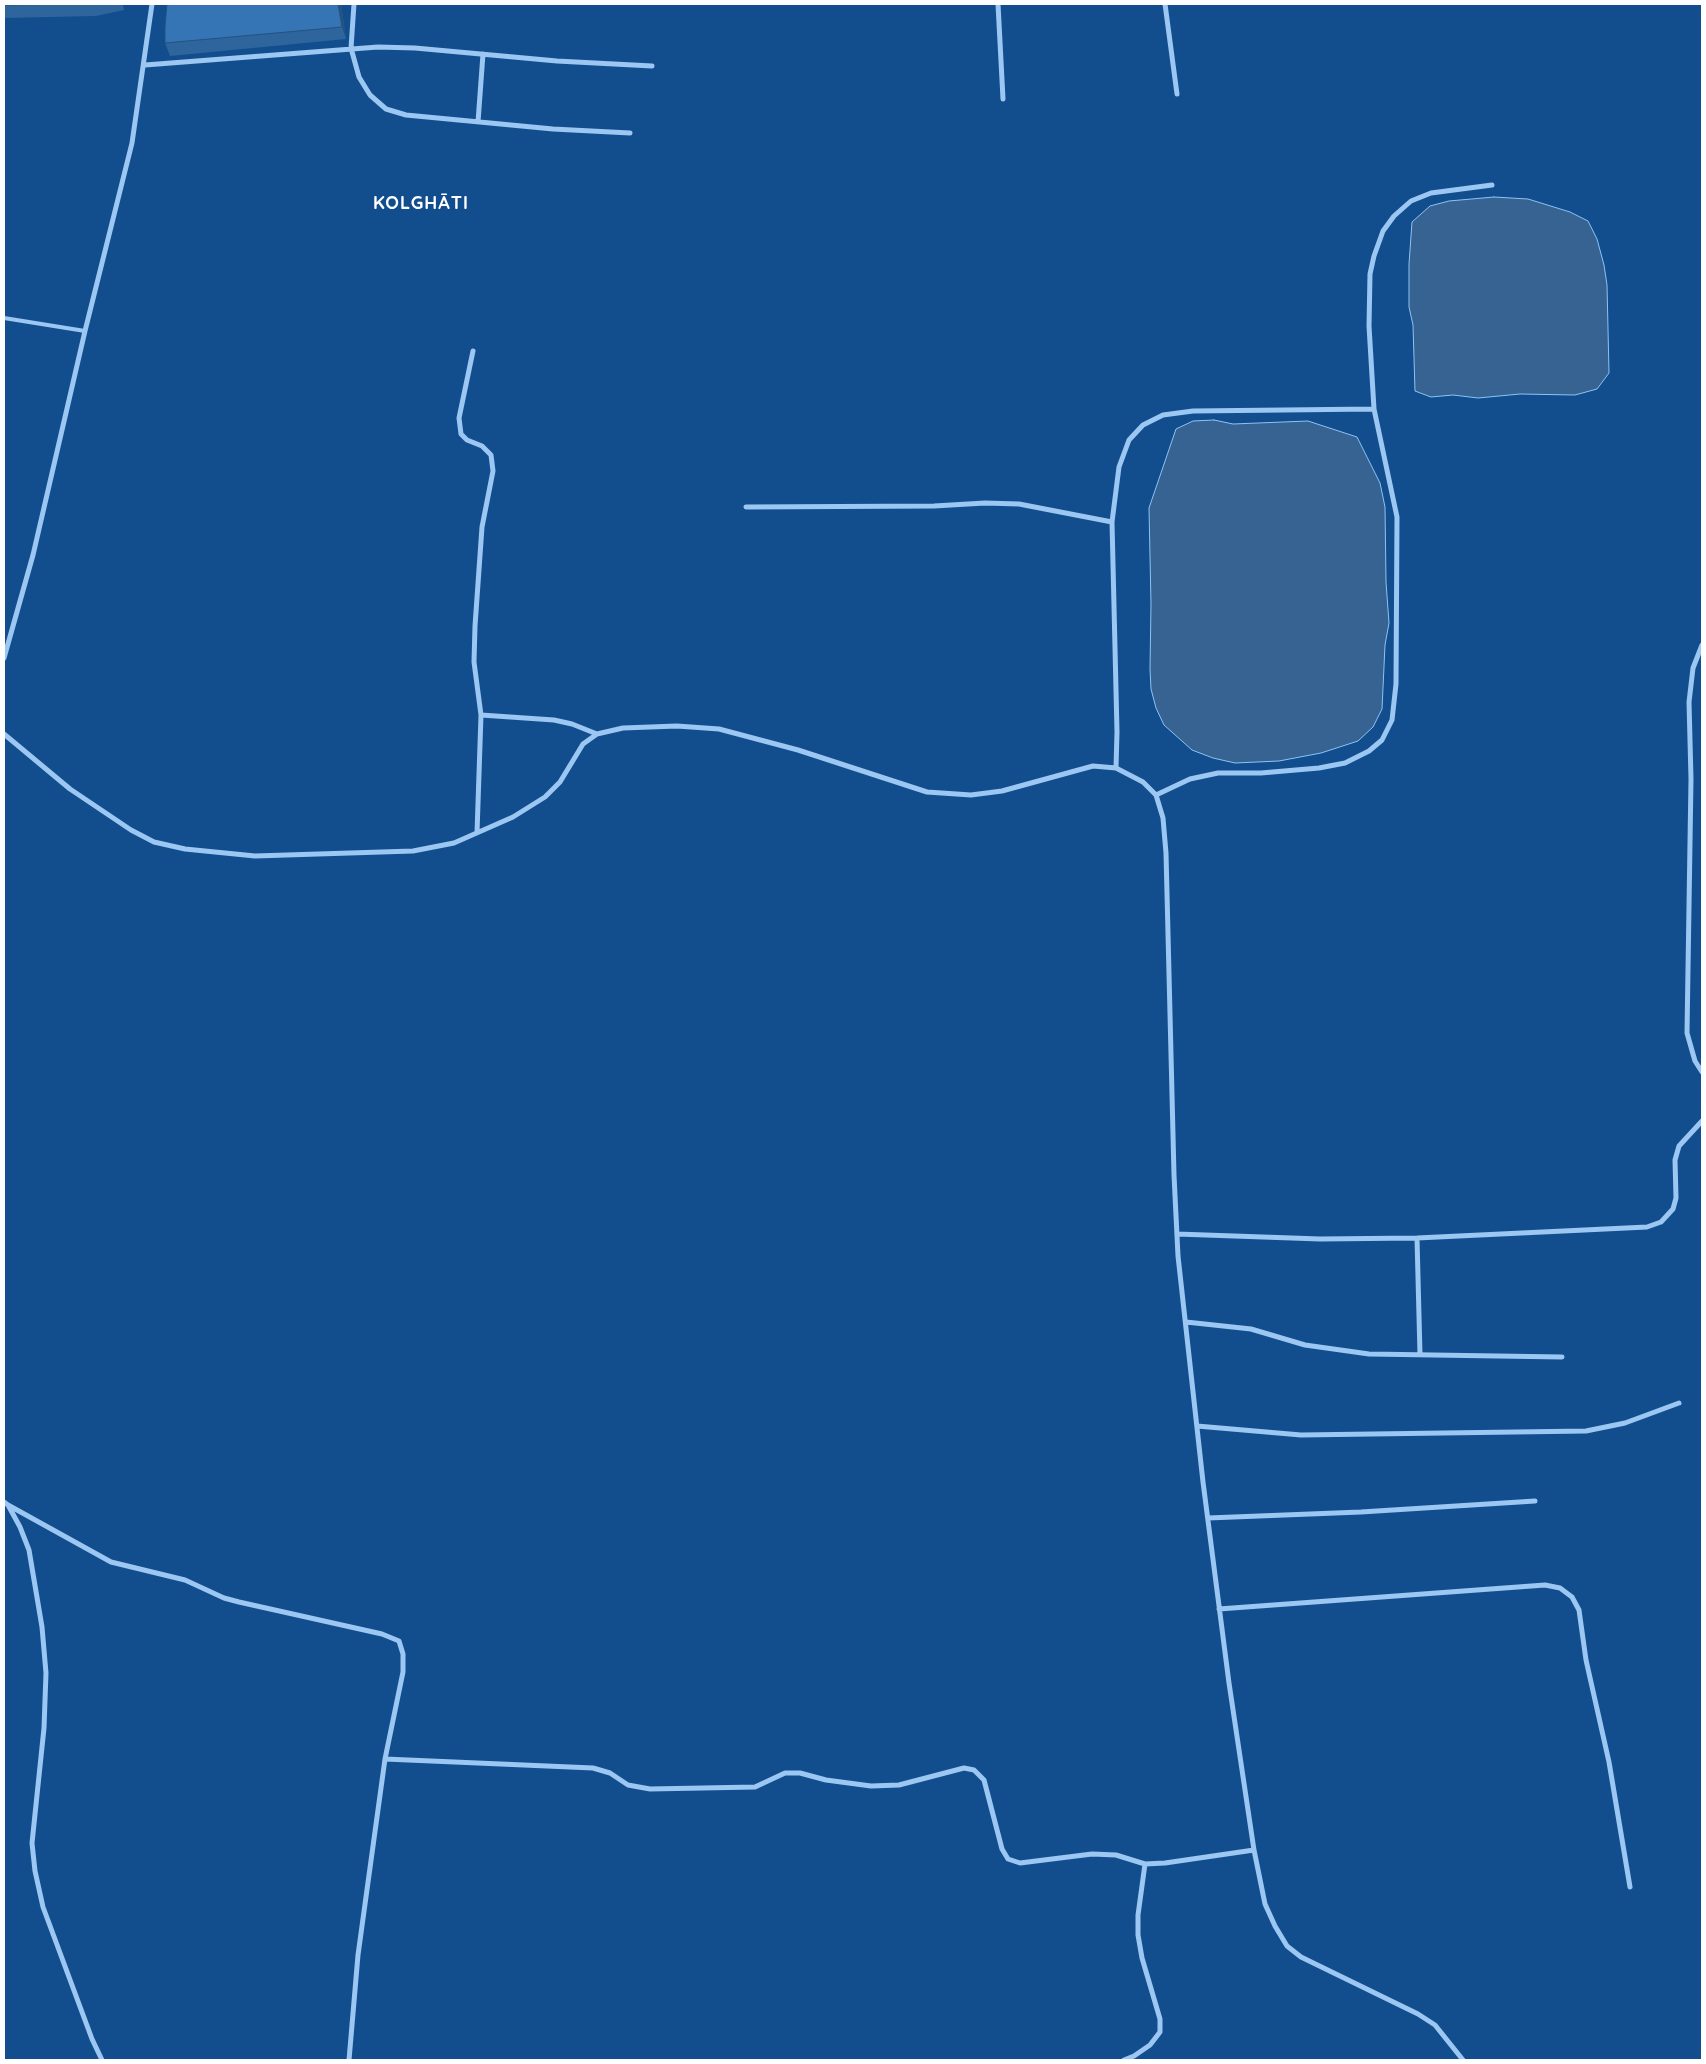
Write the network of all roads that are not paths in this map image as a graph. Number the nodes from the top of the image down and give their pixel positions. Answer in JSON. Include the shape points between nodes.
{"nodes":[{"id":1,"x":152,"y":4,"type":"edge"},
{"id":2,"x":354,"y":4,"type":"edge"},
{"id":3,"x":998,"y":4,"type":"edge"},
{"id":4,"x":1165,"y":4,"type":"edge"},
{"id":5,"x":351,"y":48,"type":"junction"},
{"id":6,"x":483,"y":54,"type":"junction"},
{"id":7,"x":145,"y":65,"type":"junction"},
{"id":8,"x":652,"y":66,"type":"dead end"},
{"id":9,"x":1177,"y":94,"type":"dead end"},
{"id":10,"x":1003,"y":99,"type":"dead end"},
{"id":11,"x":478,"y":122,"type":"junction"},
{"id":12,"x":630,"y":133,"type":"dead end"},
{"id":13,"x":1492,"y":185,"type":"dead end"},
{"id":14,"x":4,"y":318,"type":"edge"},
{"id":15,"x":85,"y":331,"type":"junction"},
{"id":16,"x":473,"y":351,"type":"dead end"},
{"id":17,"x":1374,"y":409,"type":"junction"},
{"id":18,"x":746,"y":507,"type":"dead end"},
{"id":19,"x":1112,"y":522,"type":"junction"},
{"id":20,"x":1702,"y":645,"type":"edge"},
{"id":21,"x":4,"y":658,"type":"edge"},
{"id":22,"x":481,"y":714,"type":"junction"},
{"id":23,"x":4,"y":734,"type":"edge"},
{"id":24,"x":597,"y":734,"type":"junction"},
{"id":25,"x":1116,"y":768,"type":"junction"},
{"id":26,"x":1156,"y":795,"type":"junction"},
{"id":27,"x":477,"y":833,"type":"junction"},
{"id":28,"x":1702,"y":1072,"type":"edge"},
{"id":29,"x":1702,"y":1121,"type":"edge"},
{"id":30,"x":1177,"y":1234,"type":"junction"},
{"id":31,"x":1417,"y":1238,"type":"junction"},
{"id":32,"x":1186,"y":1322,"type":"junction"},
{"id":33,"x":1420,"y":1354,"type":"junction"},
{"id":34,"x":1562,"y":1358,"type":"dead end"},
{"id":35,"x":1679,"y":1403,"type":"dead end"},
{"id":36,"x":1197,"y":1426,"type":"junction"},
{"id":37,"x":1535,"y":1501,"type":"dead end"},
{"id":38,"x":6,"y":1503,"type":"edge"},
{"id":39,"x":1208,"y":1518,"type":"junction"},
{"id":40,"x":1219,"y":1609,"type":"junction"},
{"id":41,"x":385,"y":1759,"type":"junction"},
{"id":42,"x":1254,"y":1850,"type":"junction"},
{"id":43,"x":1145,"y":1864,"type":"junction"},
{"id":44,"x":1630,"y":1887,"type":"dead end"},
{"id":45,"x":102,"y":2060,"type":"edge"},
{"id":46,"x":349,"y":2060,"type":"edge"},
{"id":47,"x":1124,"y":2060,"type":"edge"},
{"id":48,"x":1463,"y":2060,"type":"edge"}],
"edges":[{"from":1,"to":7,"type":"street"},
{"from":2,"to":5,"type":"street"},
{"from":3,"to":10,"type":"street"},
{"from":4,"to":9,"type":"street"},
{"from":5,"to":6,"type":"street","via":[[415,48]]},
{"from":5,"to":7,"type":"street"},
{"from":5,"to":11,"type":"street","via":[[364,86],[386,109],[406,115]]},
{"from":6,"to":8,"type":"street"},
{"from":6,"to":11,"type":"street"},
{"from":7,"to":15,"type":"street","via":[[132,143]]},
{"from":11,"to":12,"type":"street"},
{"from":13,"to":17,"type":"street","via":[[1431,193],[1411,201],[1383,231],[1370,274],[1369,326]]},
{"from":14,"to":15,"type":"lane"},
{"from":15,"to":21,"type":"street","via":[[33,555]]},
{"from":16,"to":22,"type":"street","via":[[459,418],[461,434],[491,455],[493,471],[482,527],[475,626],[474,662]]},
{"from":17,"to":19,"type":"street","via":[[1193,411],[1163,415],[1143,424],[1129,440],[1119,467]]},
{"from":17,"to":26,"type":"street","via":[[1397,517],[1396,684],[1392,720],[1382,740],[1345,763],[1261,773],[1218,773],[1190,779]]},
{"from":18,"to":19,"type":"street","via":[[1019,504]]},
{"from":19,"to":25,"type":"street"},
{"from":20,"to":28,"type":"street","via":[[1693,668],[1689,702],[1687,1033],[1695,1061]]},
{"from":22,"to":24,"type":"street","via":[[554,720]]},
{"from":22,"to":27,"type":"street"},
{"from":23,"to":27,"type":"street","via":[[70,789],[131,830],[154,842],[185,849],[255,856],[414,851],[454,843]]},
{"from":24,"to":25,"type":"street","via":[[677,726],[719,729],[798,750],[927,792],[971,795],[1002,791],[1092,766]]},
{"from":24,"to":27,"type":"street","via":[[584,744],[560,782],[545,797],[513,817]]},
{"from":25,"to":26,"type":"street","via":[[1143,782]]},
{"from":26,"to":30,"type":"street","via":[[1164,818],[1166,853]]},
{"from":29,"to":31,"type":"street","via":[[1679,1146],[1675,1160],[1676,1198],[1673,1209],[1661,1222],[1647,1227]]},
{"from":30,"to":31,"type":"street"},
{"from":30,"to":32,"type":"street"},
{"from":31,"to":33,"type":"street"},
{"from":32,"to":33,"type":"street","via":[[1251,1330],[1342,1351]]},
{"from":32,"to":36,"type":"street"},
{"from":33,"to":34,"type":"street"},
{"from":35,"to":36,"type":"street","via":[[1625,1423],[1586,1431],[1300,1435]]},
{"from":36,"to":39,"type":"street"},
{"from":37,"to":39,"type":"street"},
{"from":38,"to":41,"type":"street","via":[[112,1562],[185,1580],[224,1598],[382,1634],[399,1641],[403,1672]]},
{"from":38,"to":45,"type":"street","via":[[29,1550],[46,1673],[44,1728],[32,1843],[34,1871],[43,1908]]},
{"from":39,"to":40,"type":"street"},
{"from":40,"to":42,"type":"street"},
{"from":40,"to":44,"type":"street","via":[[1545,1585],[1560,1588],[1572,1597],[1579,1610]]},
{"from":41,"to":43,"type":"street","via":[[593,1768],[628,1785],[650,1789],[755,1787],[785,1773],[871,1786],[899,1785],[964,1768],[974,1770],[984,1780],[1002,1850],[1008,1859],[1020,1862],[1092,1854],[1116,1855]]},
{"from":41,"to":46,"type":"street","via":[[358,1955]]},
{"from":42,"to":43,"type":"street"},
{"from":42,"to":48,"type":"street","via":[[1265,1904],[1287,1946],[1301,1957],[1430,2021]]},
{"from":43,"to":47,"type":"street","via":[[1138,1935],[1160,2019],[1160,2032],[1150,2045]]}]}
